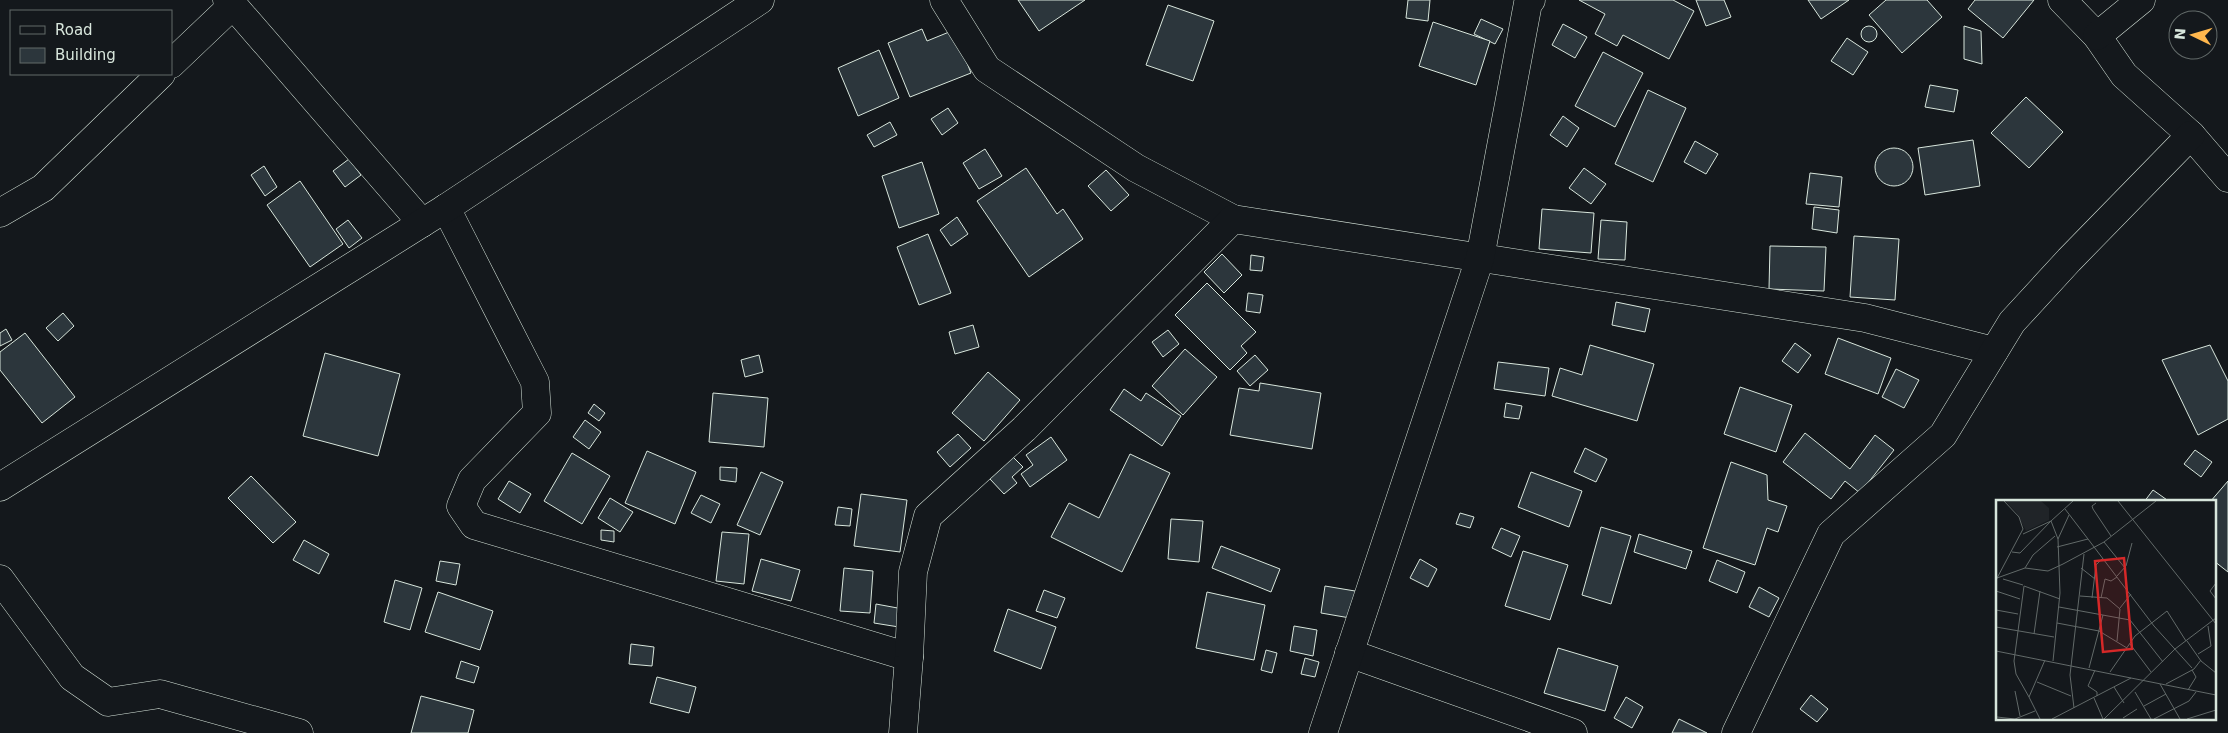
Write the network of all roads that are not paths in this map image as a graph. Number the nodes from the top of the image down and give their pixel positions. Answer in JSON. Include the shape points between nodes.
{"nodes":[{"id":1,"x":760,"y":0,"type":"edge"},
{"id":2,"x":944,"y":0,"type":"edge"},
{"id":3,"x":1531,"y":0,"type":"edge"},
{"id":4,"x":2062,"y":0,"type":"edge"},
{"id":5,"x":2141,"y":0,"type":"edge"},
{"id":6,"x":230,"y":2,"type":"edge"},
{"id":7,"x":2097,"y":36,"type":"junction"},
{"id":8,"x":172,"y":63,"type":"edge"},
{"id":9,"x":161,"y":75,"type":"edge"},
{"id":10,"x":2191,"y":135,"type":"junction"},
{"id":11,"x":2228,"y":178,"type":"edge"},
{"id":12,"x":446,"y":208,"type":"junction"},
{"id":13,"x":0,"y":213,"type":"edge"},
{"id":14,"x":1233,"y":219,"type":"junction"},
{"id":15,"x":422,"y":223,"type":"junction"},
{"id":16,"x":1480,"y":258,"type":"junction"},
{"id":17,"x":1994,"y":352,"type":"junction"},
{"id":18,"x":0,"y":487,"type":"edge"},
{"id":19,"x":0,"y":579,"type":"edge"},
{"id":20,"x":1349,"y":653,"type":"junction"},
{"id":21,"x":909,"y":657,"type":"junction"},
{"id":22,"x":299,"y":733,"type":"edge"},
{"id":23,"x":903,"y":733,"type":"edge"},
{"id":24,"x":1323,"y":733,"type":"edge"},
{"id":25,"x":1573,"y":733,"type":"edge"},
{"id":26,"x":1736,"y":733,"type":"edge"}],
"edges":[{"from":1,"to":12,"type":"street"},
{"from":2,"to":14,"type":"street","via":[[987,69],[1136,168]]},
{"from":3,"to":16,"type":"street"},
{"from":4,"to":7,"type":"street"},
{"from":5,"to":7,"type":"street"},
{"from":6,"to":8,"type":"street"},
{"from":6,"to":15,"type":"street"},
{"from":7,"to":10,"type":"street","via":[[2124,74]]},
{"from":9,"to":13,"type":"street","via":[[43,188]]},
{"from":10,"to":11,"type":"street"},
{"from":10,"to":17,"type":"street","via":[[2012,322]]},
{"from":12,"to":15,"type":"street"},
{"from":12,"to":21,"type":"street","via":[[535,382],[537,413],[472,480],[461,506],[474,525]]},
{"from":14,"to":16,"type":"street"},
{"from":14,"to":21,"type":"street","via":[[1024,429],[928,516],[913,572]]},
{"from":15,"to":18,"type":"street"},
{"from":16,"to":17,"type":"street","via":[[1864,318]]},
{"from":16,"to":20,"type":"street"},
{"from":17,"to":26,"type":"street","via":[[1943,435],[1831,534]]},
{"from":19,"to":22,"type":"street","via":[[72,677],[108,702],[160,694]]},
{"from":20,"to":24,"type":"street"},
{"from":20,"to":25,"type":"street"},
{"from":21,"to":23,"type":"street"}]}
